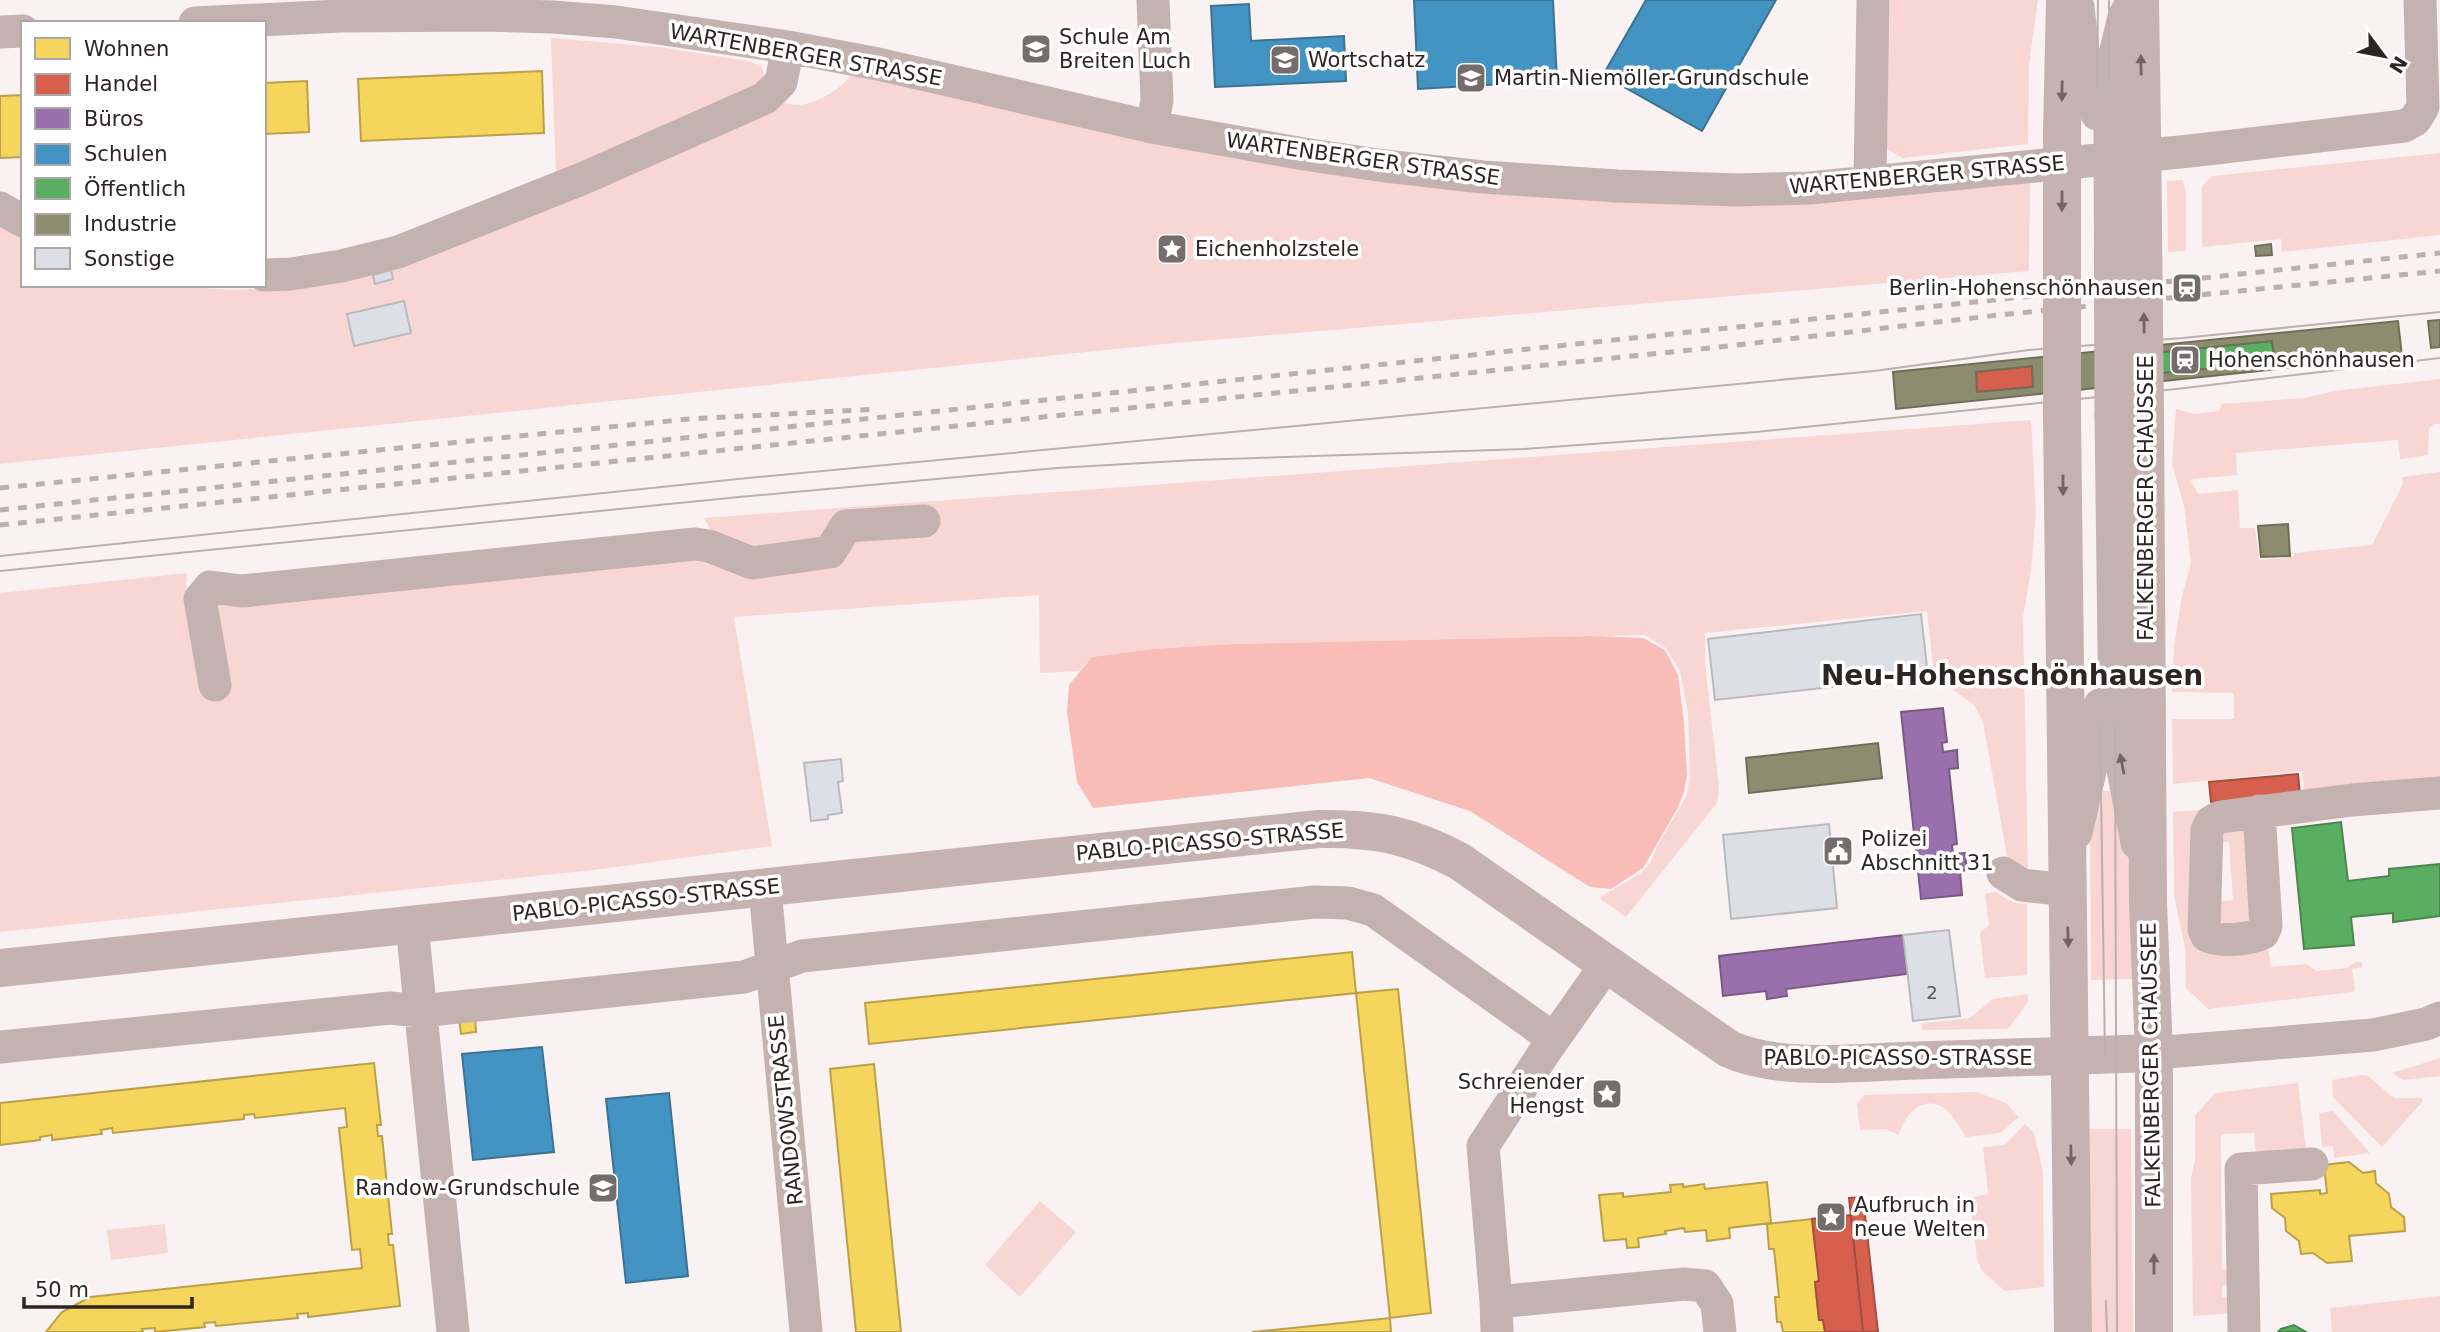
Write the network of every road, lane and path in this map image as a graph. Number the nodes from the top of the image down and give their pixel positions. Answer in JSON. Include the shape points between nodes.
{"nodes":[{"id":1,"x":1153,"y":0,"type":"edge"},
{"id":2,"x":1873,"y":0,"type":"edge"},
{"id":3,"x":2065,"y":0,"type":"edge"},
{"id":4,"x":2077,"y":0,"type":"edge"},
{"id":5,"x":2133,"y":0,"type":"edge"},
{"id":6,"x":2140,"y":0,"type":"edge"},
{"id":7,"x":2420,"y":0,"type":"edge"},
{"id":8,"x":236,"y":21,"type":"edge"},
{"id":9,"x":21,"y":31,"type":"edge"},
{"id":10,"x":0,"y":32,"type":"edge"},
{"id":11,"x":788,"y":47,"type":"junction"},
{"id":12,"x":1152,"y":127,"type":"junction"},
{"id":13,"x":2103,"y":131,"type":"junction"},
{"id":14,"x":1870,"y":181,"type":"junction"},
{"id":15,"x":0,"y":208,"type":"edge"},
{"id":16,"x":21,"y":220,"type":"edge"},
{"id":17,"x":266,"y":275,"type":"edge"},
{"id":18,"x":2104,"y":416,"type":"junction"},
{"id":19,"x":924,"y":521,"type":"dead end"},
{"id":20,"x":215,"y":685,"type":"dead end"},
{"id":21,"x":2440,"y":793,"type":"edge"},
{"id":22,"x":2259,"y":811,"type":"dead end"},
{"id":23,"x":2003,"y":873,"type":"dead end"},
{"id":24,"x":2067,"y":880,"type":"junction"},
{"id":25,"x":765,"y":889,"type":"junction"},
{"id":26,"x":412,"y":925,"type":"junction"},
{"id":27,"x":1606,"y":965,"type":"junction"},
{"id":28,"x":0,"y":968,"type":"edge"},
{"id":29,"x":772,"y":968,"type":"junction"},
{"id":30,"x":420,"y":1011,"type":"junction"},
{"id":31,"x":2440,"y":1018,"type":"edge"},
{"id":32,"x":1554,"y":1039,"type":"junction"},
{"id":33,"x":0,"y":1047,"type":"edge"},
{"id":34,"x":2154,"y":1052,"type":"junction"},
{"id":35,"x":2069,"y":1056,"type":"junction"},
{"id":36,"x":2312,"y":1164,"type":"dead end"},
{"id":37,"x":1496,"y":1317,"type":"edge"},
{"id":38,"x":453,"y":1332,"type":"edge"},
{"id":39,"x":806,"y":1332,"type":"edge"},
{"id":40,"x":1720,"y":1332,"type":"edge"},
{"id":41,"x":2073,"y":1332,"type":"edge"},
{"id":42,"x":2154,"y":1332,"type":"edge"},
{"id":43,"x":2244,"y":1332,"type":"edge"}],
"edges":[{"from":1,"to":12,"type":"street","via":[[1157,100]]},
{"from":2,"to":14,"type":"street"},
{"from":3,"to":13,"type":"main road","name":"FALKENBERGER CHAUSSEE","one_way":true},
{"from":4,"to":13,"type":"street","via":[[2085,69],[2096,88]]},
{"from":5,"to":13,"type":"street","via":[[2124,17],[2109,80]]},
{"from":13,"to":6,"type":"main road","name":"FALKENBERGER CHAUSSEE","one_way":true},
{"from":7,"to":14,"type":"street","name":"WARTENBERGER STRASSE","via":[[2423,107],[2415,120],[2403,126]]},
{"from":8,"to":11,"type":"street","name":"WARTENBERGER STRASSE","via":[[340,16],[553,17]]},
{"from":9,"to":10,"type":"street"},
{"from":11,"to":12,"type":"street","name":"WARTENBERGER STRASSE"},
{"from":11,"to":17,"type":"street","via":[[781,82],[765,98],[584,178],[398,252],[341,266]]},
{"from":12,"to":14,"type":"street","name":"WARTENBERGER STRASSE","via":[[1385,166],[1496,178],[1738,190]]},
{"from":13,"to":18,"type":"main road","name":"FALKENBERGER CHAUSSEE","bridge":true},
{"from":18,"to":13,"type":"main road","name":"FALKENBERGER CHAUSSEE","one_way":true,"bridge":true},
{"from":15,"to":16,"type":"street"},
{"from":18,"to":24,"type":"main road","name":"FALKENBERGER CHAUSSEE","one_way":true},
{"from":34,"to":18,"type":"main road","name":"FALKENBERGER CHAUSSEE","one_way":true,"via":[[2148,904]]},
{"from":19,"to":20,"type":"street","via":[[846,526],[830,552],[752,563],[695,544],[242,591],[210,587],[200,599]]},
{"from":21,"to":22,"type":"street"},
{"from":23,"to":24,"type":"street","via":[[2022,885]]},
{"from":24,"to":35,"type":"main road","name":"FALKENBERGER CHAUSSEE","one_way":true},
{"from":25,"to":26,"type":"main road","name":"PABLO-PICASSO-STRASSE"},
{"from":25,"to":27,"type":"main road","name":"PABLO-PICASSO-STRASSE","via":[[1320,829],[1356,829],[1430,845]]},
{"from":25,"to":29,"type":"street","name":"RANDOWSTRASSE"},
{"from":26,"to":28,"type":"main road","name":"PABLO-PICASSO-STRASSE"},
{"from":26,"to":30,"type":"street"},
{"from":27,"to":32,"type":"street"},
{"from":27,"to":35,"type":"main road","name":"PABLO-PICASSO-STRASSE","via":[[1728,1049],[1762,1060],[1847,1063]]},
{"from":29,"to":30,"type":"street","via":[[744,977]]},
{"from":29,"to":32,"type":"street","via":[[802,956],[1315,902],[1349,903],[1373,910]]},
{"from":29,"to":39,"type":"street","name":"RANDOWSTRASSE"},
{"from":30,"to":33,"type":"street","via":[[390,1008]]},
{"from":30,"to":38,"type":"street"},
{"from":31,"to":34,"type":"street","via":[[2373,1035]]},
{"from":32,"to":37,"type":"street","via":[[1483,1146]]},
{"from":34,"to":35,"type":"main road","name":"PABLO-PICASSO-STRASSE"},
{"from":42,"to":34,"type":"main road","name":"FALKENBERGER CHAUSSEE","one_way":true},
{"from":35,"to":41,"type":"main road","name":"FALKENBERGER CHAUSSEE","one_way":true},
{"from":36,"to":43,"type":"street","via":[[2241,1170]]},
{"from":37,"to":40,"type":"street","via":[[1684,1284],[1705,1286],[1717,1304]]}]}
